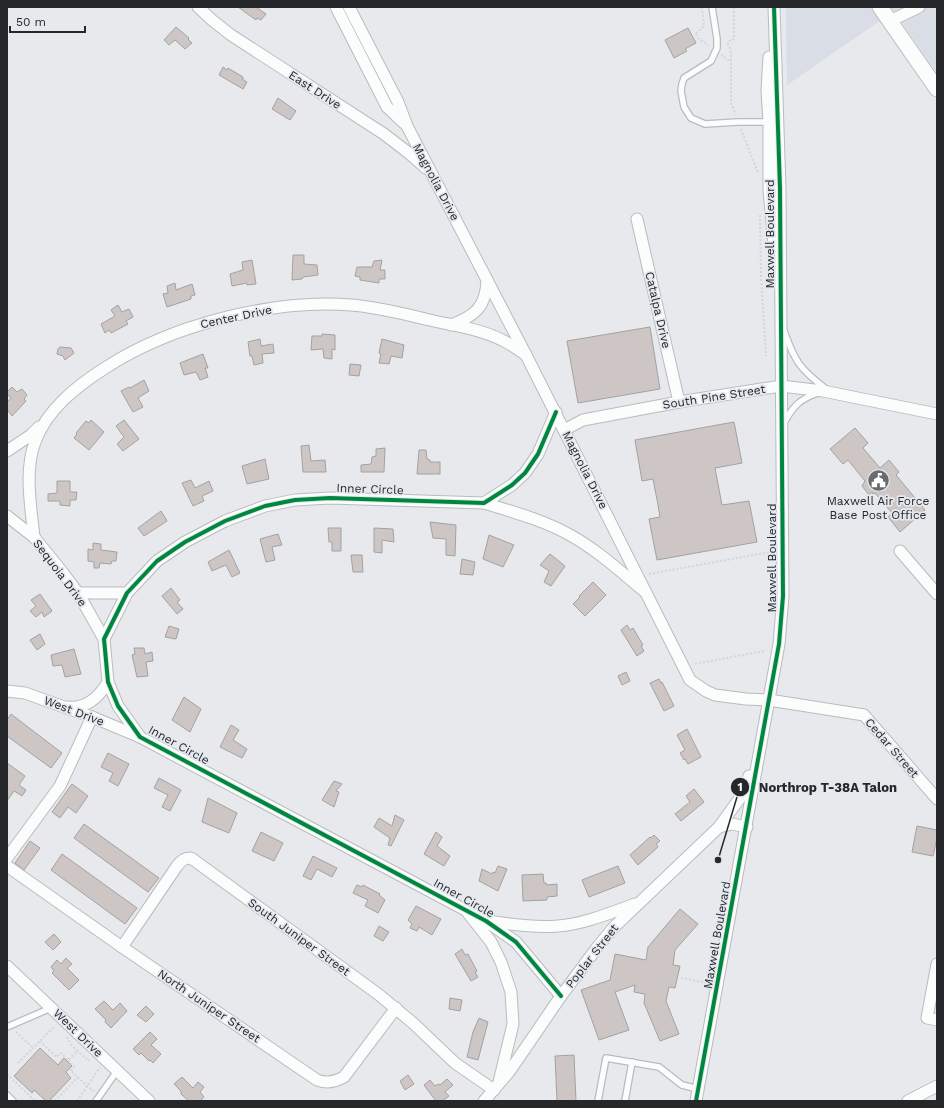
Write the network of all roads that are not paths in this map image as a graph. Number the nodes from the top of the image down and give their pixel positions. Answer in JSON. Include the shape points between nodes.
{"nodes":[{"id":1,"x":198,"y":7,"type":"edge"},
{"id":2,"x":336,"y":7,"type":"edge"},
{"id":3,"x":349,"y":7,"type":"edge"},
{"id":4,"x":712,"y":7,"type":"edge"},
{"id":5,"x":773,"y":7,"type":"edge"},
{"id":6,"x":880,"y":7,"type":"edge"},
{"id":7,"x":919,"y":7,"type":"edge"},
{"id":8,"x":890,"y":21,"type":"junction"},
{"id":9,"x":937,"y":89,"type":"edge"},
{"id":10,"x":769,"y":122,"type":"junction"},
{"id":11,"x":407,"y":126,"type":"junction"},
{"id":12,"x":432,"y":174,"type":"junction"},
{"id":13,"x":637,"y":219,"type":"dead end"},
{"id":14,"x":487,"y":280,"type":"junction"},
{"id":15,"x":780,"y":320,"type":"junction"},
{"id":16,"x":450,"y":325,"type":"junction"},
{"id":17,"x":526,"y":355,"type":"junction"},
{"id":18,"x":781,"y":386,"type":"junction"},
{"id":19,"x":827,"y":392,"type":"junction"},
{"id":20,"x":679,"y":402,"type":"junction"},
{"id":21,"x":556,"y":412,"type":"junction"},
{"id":22,"x":937,"y":414,"type":"edge"},
{"id":23,"x":49,"y":417,"type":"junction"},
{"id":24,"x":782,"y":429,"type":"junction"},
{"id":25,"x":564,"y":430,"type":"junction"},
{"id":26,"x":7,"y":451,"type":"edge"},
{"id":27,"x":484,"y":503,"type":"junction"},
{"id":28,"x":7,"y":516,"type":"edge"},
{"id":29,"x":34,"y":537,"type":"junction"},
{"id":30,"x":900,"y":551,"type":"dead end"},
{"id":31,"x":126,"y":592,"type":"junction"},
{"id":32,"x":78,"y":593,"type":"junction"},
{"id":33,"x":647,"y":594,"type":"junction"},
{"id":34,"x":937,"y":594,"type":"edge"},
{"id":35,"x":104,"y":639,"type":"junction"},
{"id":36,"x":108,"y":682,"type":"junction"},
{"id":37,"x":7,"y":691,"type":"edge"},
{"id":38,"x":743,"y":699,"type":"joint"},
{"id":39,"x":769,"y":700,"type":"junction"},
{"id":40,"x":63,"y":707,"type":"junction"},
{"id":41,"x":92,"y":717,"type":"junction"},
{"id":42,"x":140,"y":737,"type":"junction"},
{"id":43,"x":759,"y":758,"type":"junction"},
{"id":44,"x":937,"y":799,"type":"edge"},
{"id":45,"x":718,"y":827,"type":"junction"},
{"id":46,"x":747,"y":827,"type":"junction"},
{"id":47,"x":7,"y":858,"type":"edge"},
{"id":48,"x":7,"y":866,"type":"edge"},
{"id":49,"x":639,"y":903,"type":"junction"},
{"id":50,"x":465,"y":909,"type":"junction"},
{"id":51,"x":486,"y":921,"type":"junction"},
{"id":52,"x":122,"y":947,"type":"junction"},
{"id":53,"x":937,"y":964,"type":"edge"},
{"id":54,"x":7,"y":966,"type":"edge"},
{"id":55,"x":561,"y":996,"type":"junction"},
{"id":56,"x":51,"y":1008,"type":"junction"},
{"id":57,"x":396,"y":1008,"type":"junction"},
{"id":58,"x":932,"y":1019,"type":"edge"},
{"id":59,"x":7,"y":1027,"type":"edge"},
{"id":60,"x":632,"y":1062,"type":"junction"},
{"id":61,"x":117,"y":1071,"type":"junction"},
{"id":62,"x":937,"y":1086,"type":"edge"},
{"id":63,"x":496,"y":1088,"type":"junction"},
{"id":64,"x":698,"y":1089,"type":"junction"},
{"id":65,"x":7,"y":1095,"type":"edge"},
{"id":66,"x":13,"y":1101,"type":"edge"},
{"id":67,"x":96,"y":1101,"type":"edge"},
{"id":68,"x":149,"y":1101,"type":"edge"},
{"id":69,"x":484,"y":1101,"type":"edge"},
{"id":70,"x":598,"y":1101,"type":"edge"},
{"id":71,"x":625,"y":1101,"type":"edge"},
{"id":72,"x":696,"y":1101,"type":"edge"},
{"id":73,"x":908,"y":1101,"type":"edge"}],
"edges":[{"from":1,"to":12,"type":"street","name":"East Drive","via":[[231,35],[384,134]]},
{"from":2,"to":11,"type":"street","name":"Magnolia Drive","via":[[387,107]]},
{"from":3,"to":11,"type":"street","name":"Magnolia Drive","via":[[398,102]]},
{"from":4,"to":10,"type":"lane","via":[[717,48],[711,61],[684,78],[684,107],[691,118],[705,124]]},
{"from":5,"to":10,"type":"street","name":"Maxwell Boulevard","via":[[767,90]]},
{"from":5,"to":15,"type":"street","name":"Maxwell Boulevard","via":[[780,189]]},
{"from":6,"to":8,"type":"main road"},
{"from":7,"to":8,"type":"street"},
{"from":8,"to":9,"type":"main road"},
{"from":10,"to":15,"type":"street","name":"Maxwell Boulevard","via":[[769,190]]},
{"from":11,"to":12,"type":"street","name":"Magnolia Drive"},
{"from":12,"to":14,"type":"street","name":"Magnolia Drive"},
{"from":13,"to":20,"type":"street","name":"Catalpa Drive"},
{"from":14,"to":16,"type":"street","via":[[487,292],[479,308],[465,320]]},
{"from":14,"to":17,"type":"street","name":"Magnolia Drive"},
{"from":15,"to":18,"type":"street","name":"Maxwell Boulevard"},
{"from":15,"to":19,"type":"lane","via":[[792,354],[801,368]]},
{"from":16,"to":17,"type":"street","name":"Center Drive","via":[[504,340]]},
{"from":16,"to":23,"type":"street","name":"Center Drive","via":[[378,308],[350,305],[287,307],[243,313],[172,334],[128,354],[80,384]]},
{"from":17,"to":21,"type":"street","name":"Magnolia Drive"},
{"from":18,"to":19,"type":"street","name":"South Pine Street"},
{"from":18,"to":20,"type":"street","name":"South Pine Street"},
{"from":18,"to":24,"type":"street","name":"Maxwell Boulevard"},
{"from":19,"to":22,"type":"street","name":"South Pine Street"},
{"from":19,"to":24,"type":"lane","via":[[807,397],[797,403]]},
{"from":20,"to":25,"type":"street","name":"South Pine Street","via":[[583,420]]},
{"from":21,"to":25,"type":"street","name":"Magnolia Drive"},
{"from":21,"to":27,"type":"street","via":[[538,454],[525,473],[512,485]]},
{"from":23,"to":26,"type":"street","name":"Center Drive","via":[[31,435]]},
{"from":23,"to":29,"type":"street","name":"Center Drive","via":[[35,442],[29,475]]},
{"from":24,"to":39,"type":"street","name":"Maxwell Boulevard","via":[[782,596],[779,644]]},
{"from":25,"to":33,"type":"street","name":"Magnolia Drive"},
{"from":27,"to":31,"type":"street","name":"Inner Circle","via":[[330,498],[295,500],[265,506],[224,521],[185,542],[157,561]]},
{"from":27,"to":33,"type":"street","name":"Inner Circle","via":[[536,519],[570,535],[596,552]]},
{"from":28,"to":29,"type":"street","name":"Sequoia Drive"},
{"from":29,"to":32,"type":"street","name":"Sequoia Drive"},
{"from":30,"to":34,"type":"street"},
{"from":31,"to":32,"type":"street"},
{"from":31,"to":35,"type":"street","name":"Inner Circle"},
{"from":32,"to":35,"type":"street","name":"Sequoia Drive"},
{"from":33,"to":38,"type":"street","name":"Magnolia Drive","via":[[690,680],[715,695]]},
{"from":35,"to":36,"type":"street","name":"Inner Circle"},
{"from":36,"to":40,"type":"street","via":[[101,694],[83,706]]},
{"from":36,"to":42,"type":"street","name":"Inner Circle","via":[[118,706]]},
{"from":37,"to":40,"type":"street","name":"West Drive","via":[[25,693]]},
{"from":38,"to":39,"type":"street","name":"Cedar Street"},
{"from":39,"to":43,"type":"street","name":"Maxwell Boulevard"},
{"from":39,"to":44,"type":"street","name":"Cedar Street","via":[[864,715]]},
{"from":40,"to":41,"type":"street","name":"West Drive"},
{"from":41,"to":42,"type":"street","name":"West Drive"},
{"from":41,"to":47,"type":"street","via":[[60,786]]},
{"from":42,"to":50,"type":"street","name":"Inner Circle"},
{"from":43,"to":45,"type":"street","name":"Poplar Street","via":[[745,791]]},
{"from":43,"to":46,"type":"street","name":"Maxwell Boulevard"},
{"from":45,"to":46,"type":"street","via":[[732,824]]},
{"from":45,"to":49,"type":"street","name":"Poplar Street"},
{"from":46,"to":64,"type":"street","name":"Maxwell Boulevard"},
{"from":48,"to":52,"type":"street","name":"North Juniper Street"},
{"from":49,"to":51,"type":"street","via":[[600,917],[559,926],[522,926]]},
{"from":49,"to":55,"type":"street","name":"Poplar Street","via":[[613,928]]},
{"from":50,"to":51,"type":"street","name":"Inner Circle"},
{"from":50,"to":63,"type":"street","via":[[491,942],[511,992],[513,1024]]},
{"from":51,"to":55,"type":"street","name":"Inner Circle","via":[[516,942]]},
{"from":52,"to":57,"type":"street","name":"North Juniper Street","via":[[322,1082],[329,1083],[344,1077]]},
{"from":52,"to":57,"type":"street","name":"South Juniper Street","via":[[177,866],[182,860],[191,858]]},
{"from":53,"to":58,"type":"street"},
{"from":54,"to":56,"type":"street","name":"West Drive"},
{"from":55,"to":63,"type":"street","name":"Poplar Street"},
{"from":56,"to":59,"type":"lane"},
{"from":56,"to":61,"type":"street","name":"West Drive"},
{"from":57,"to":63,"type":"street","name":"South Juniper Street","via":[[455,1062]]},
{"from":60,"to":64,"type":"lane","via":[[659,1067],[682,1085]]},
{"from":60,"to":70,"type":"lane","via":[[606,1058]]},
{"from":60,"to":71,"type":"lane"},
{"from":61,"to":67,"type":"lane"},
{"from":61,"to":68,"type":"street","name":"West Drive"},
{"from":62,"to":73,"type":"street"},
{"from":63,"to":69,"type":"street","name":"Poplar Street"},
{"from":64,"to":72,"type":"street","name":"Maxwell Boulevard"},
{"from":65,"to":66,"type":"lane"}]}
